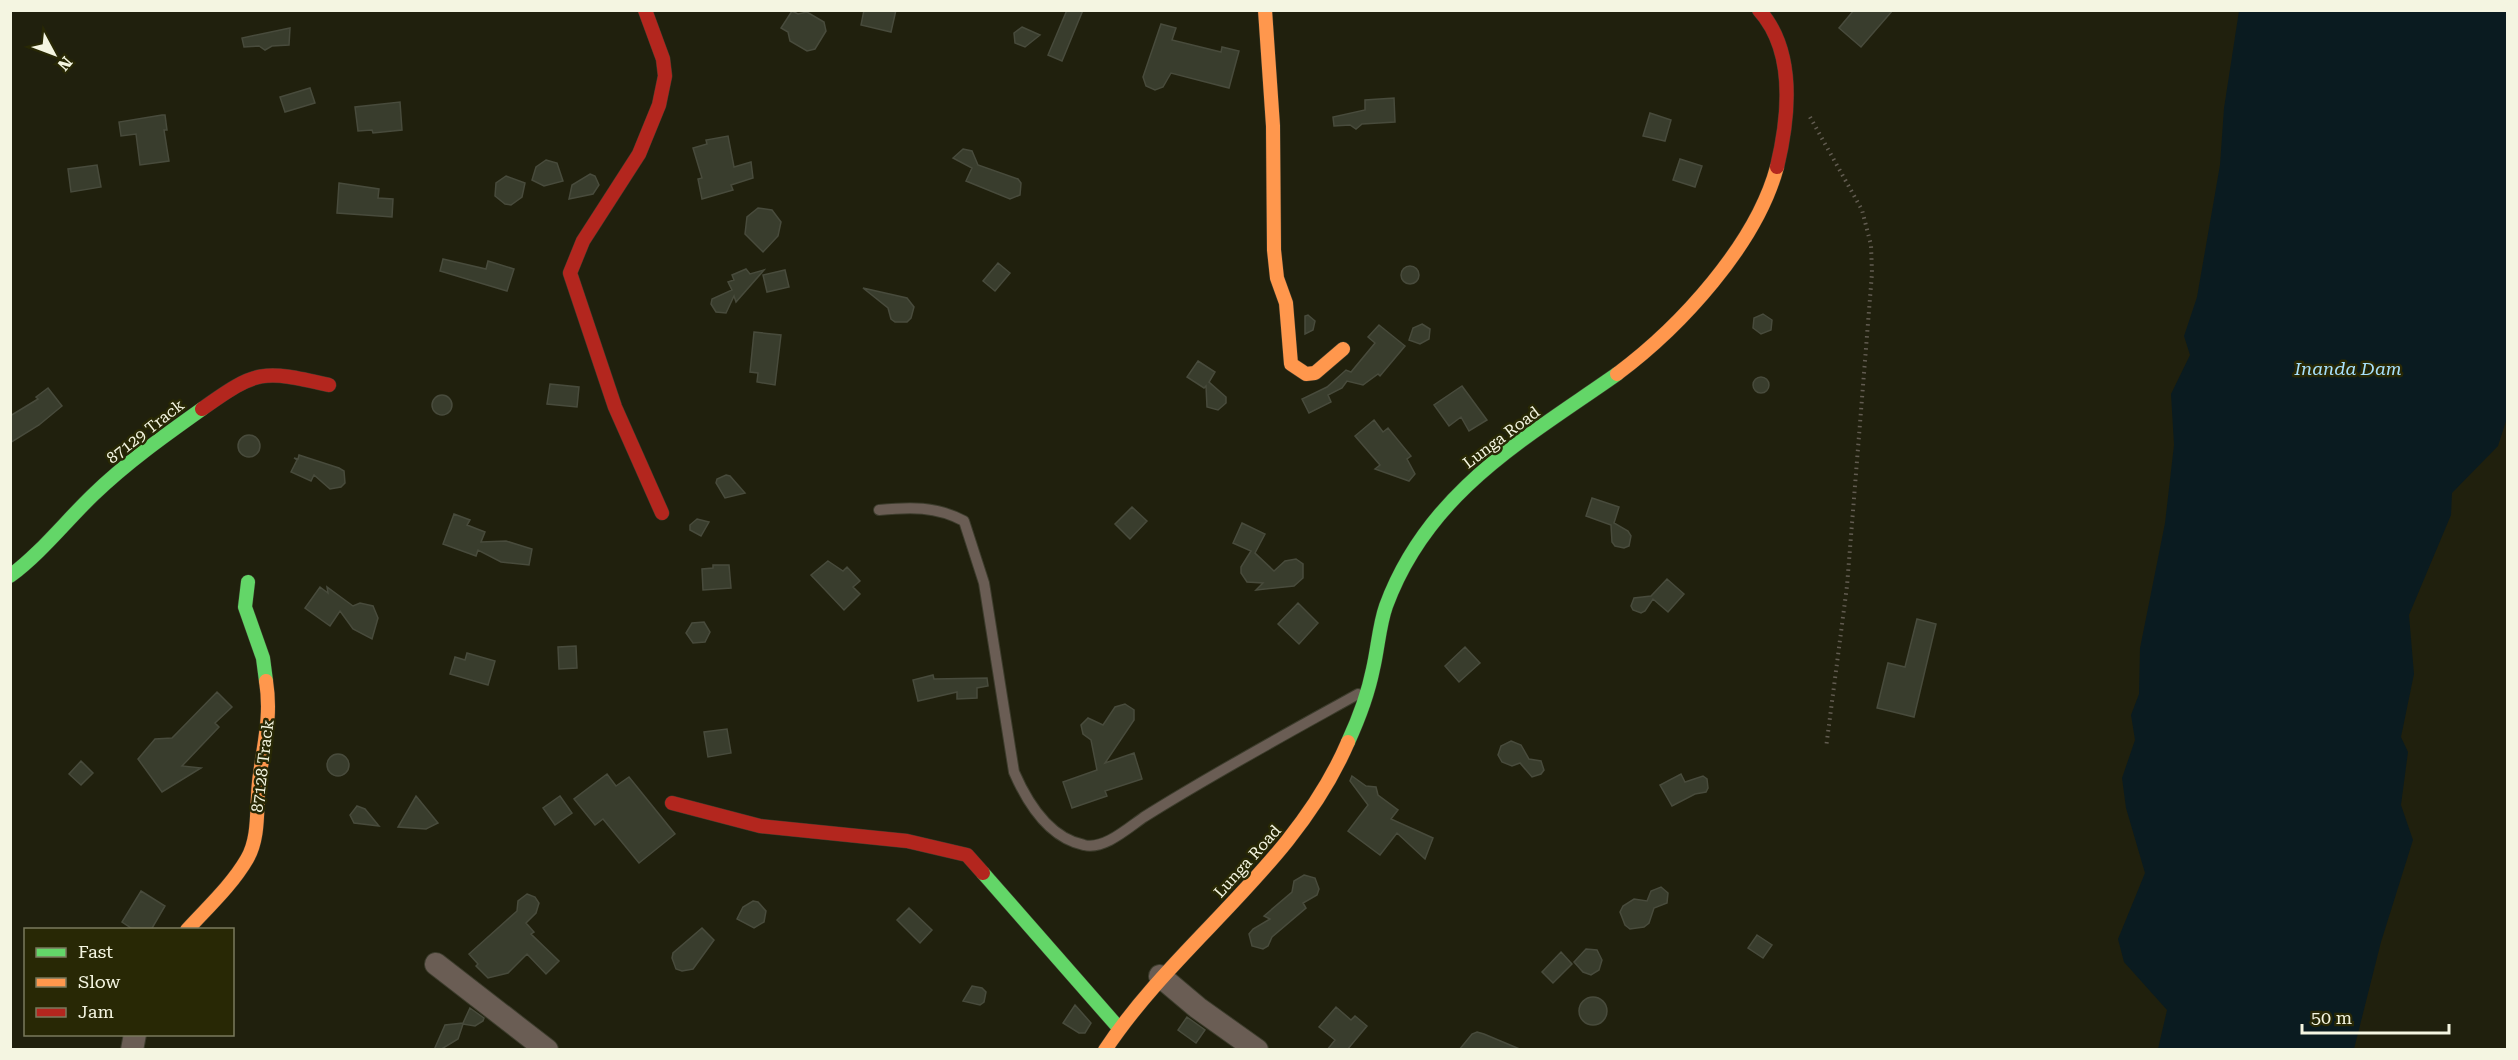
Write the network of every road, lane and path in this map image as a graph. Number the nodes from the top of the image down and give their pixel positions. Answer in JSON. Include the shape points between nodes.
{"nodes":[{"id":1,"x":645,"y":10,"type":"edge"},
{"id":2,"x":1265,"y":10,"type":"edge"},
{"id":3,"x":1759,"y":10,"type":"edge"},
{"id":4,"x":1806,"y":108,"type":"dead end"},
{"id":5,"x":1343,"y":350,"type":"dead end"},
{"id":6,"x":329,"y":385,"type":"dead end"},
{"id":7,"x":879,"y":510,"type":"dead end"},
{"id":8,"x":662,"y":513,"type":"dead end"},
{"id":9,"x":10,"y":576,"type":"edge"},
{"id":10,"x":248,"y":582,"type":"dead end"},
{"id":11,"x":1366,"y":690,"type":"junction"},
{"id":12,"x":1826,"y":748,"type":"dead end"},
{"id":13,"x":672,"y":803,"type":"dead end"},
{"id":14,"x":189,"y":928,"type":"edge"},
{"id":15,"x":436,"y":964,"type":"dead end"},
{"id":16,"x":1160,"y":976,"type":"junction"},
{"id":17,"x":1118,"y":1027,"type":"junction"},
{"id":18,"x":547,"y":1050,"type":"edge"},
{"id":19,"x":1105,"y":1050,"type":"edge"},
{"id":20,"x":1257,"y":1050,"type":"edge"}],
"edges":[{"from":1,"to":8,"type":"street","via":[[659,39],[665,77],[655,115],[639,156],[574,253],[570,273],[615,407]]},
{"from":2,"to":5,"type":"street","via":[[1273,126],[1274,250],[1277,278],[1286,303],[1288,353],[1291,364],[1306,374],[1315,373]]},
{"from":3,"to":11,"type":"street","name":"Lunga Road","via":[[1778,40],[1786,69],[1786,104],[1773,180],[1756,219],[1731,256],[1675,322],[1629,364],[1501,454],[1434,519],[1406,561],[1385,610]]},
{"from":4,"to":12,"type":"path","via":[[1862,210],[1872,273],[1846,586]]},
{"from":6,"to":9,"type":"street","name":"87129 Track","via":[[284,375],[261,375],[240,382],[147,448]]},
{"from":7,"to":11,"type":"lane","via":[[913,506],[964,521],[984,583],[1014,772],[1049,827],[1084,846],[1096,846],[1112,838],[1190,788]]},
{"from":10,"to":14,"type":"street","name":"87128 Track","via":[[245,607],[263,658],[269,729],[259,781],[254,841],[236,875]]},
{"from":11,"to":16,"type":"street","name":"Lunga Road","via":[[1343,756],[1289,841]]},
{"from":13,"to":17,"type":"street","via":[[760,826],[908,841],[967,855]]},
{"from":15,"to":18,"type":"street"},
{"from":16,"to":17,"type":"street","name":"Lunga Road"},
{"from":16,"to":20,"type":"street"},
{"from":17,"to":19,"type":"street","name":"Lunga Road"}]}
